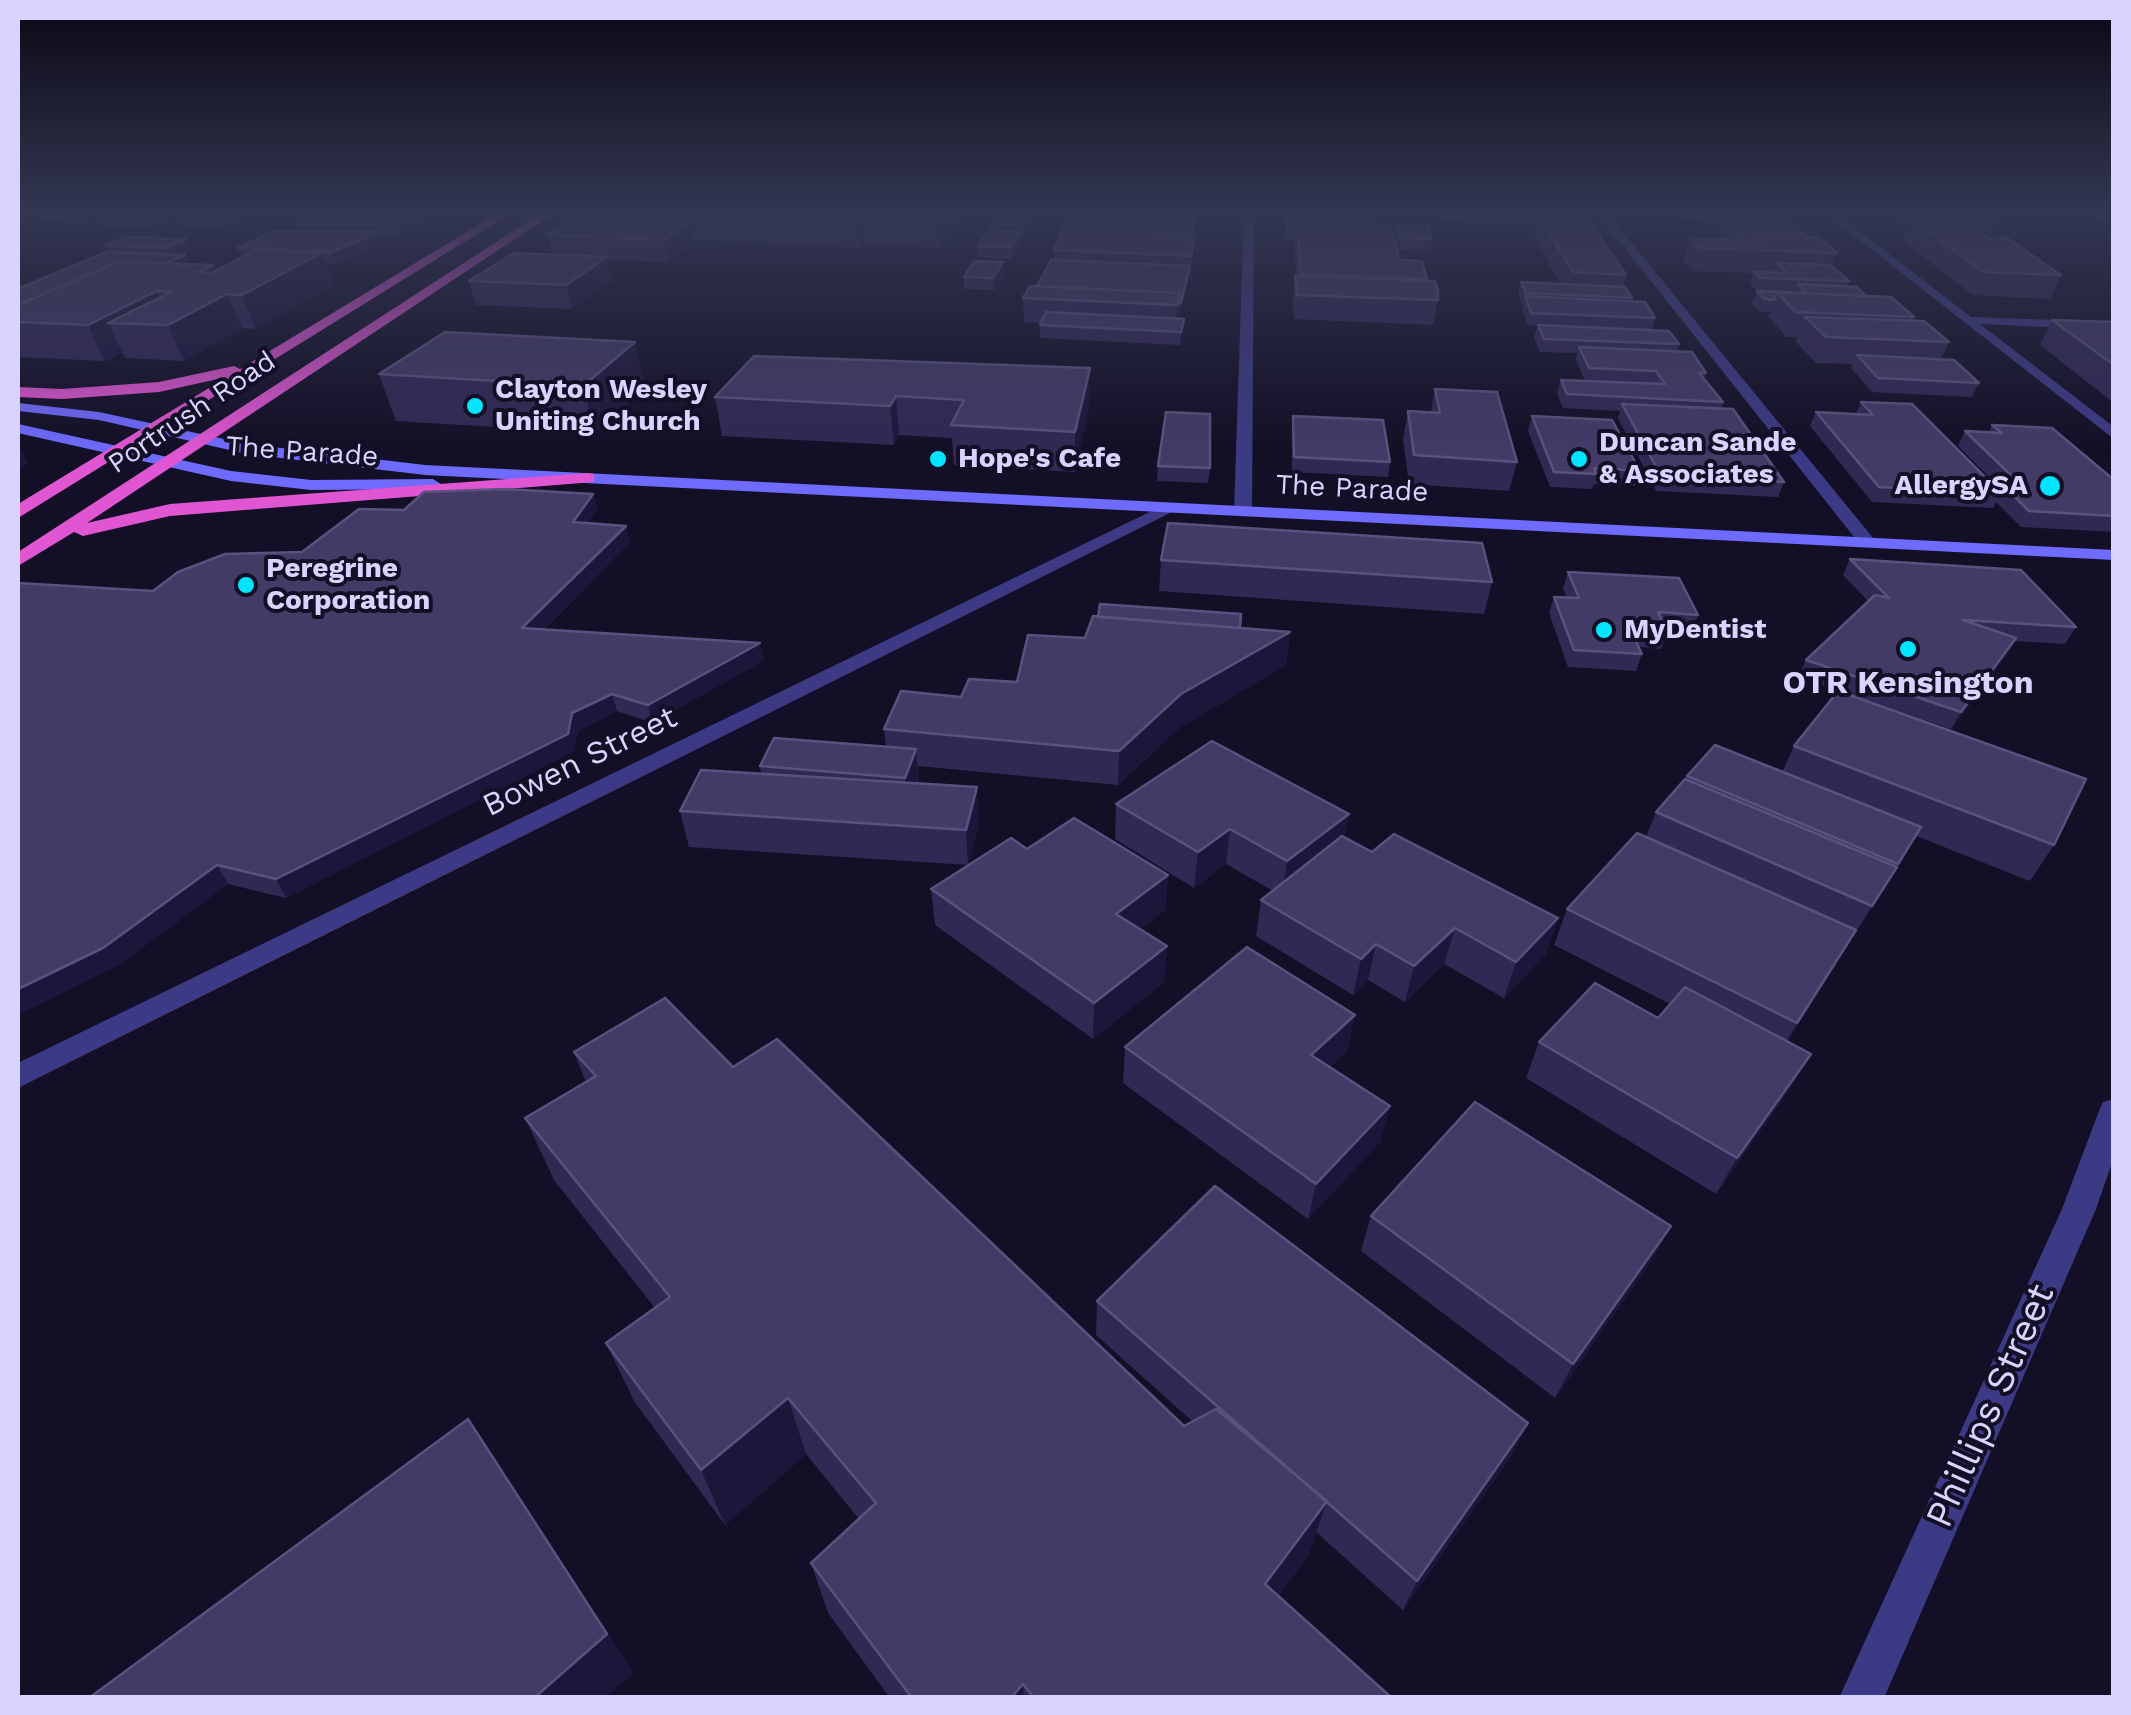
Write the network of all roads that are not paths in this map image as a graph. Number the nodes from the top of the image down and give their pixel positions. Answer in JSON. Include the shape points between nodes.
{"nodes":[{"id":1,"x":377,"y":293,"type":"edge"},
{"id":2,"x":426,"y":293,"type":"edge"},
{"id":3,"x":1248,"y":293,"type":"edge"},
{"id":4,"x":1667,"y":293,"type":"edge"},
{"id":5,"x":1937,"y":293,"type":"edge"},
{"id":6,"x":1973,"y":320,"type":"junction"},
{"id":7,"x":2114,"y":326,"type":"edge"},
{"id":8,"x":264,"y":364,"type":"junction"},
{"id":9,"x":18,"y":392,"type":"edge"},
{"id":10,"x":18,"y":406,"type":"edge"},
{"id":11,"x":153,"y":429,"type":"junction"},
{"id":12,"x":18,"y":430,"type":"edge"},
{"id":13,"x":2114,"y":435,"type":"edge"},
{"id":14,"x":201,"y":440,"type":"junction"},
{"id":15,"x":115,"y":453,"type":"junction"},
{"id":16,"x":165,"y":465,"type":"junction"},
{"id":17,"x":588,"y":478,"type":"junction"},
{"id":18,"x":1172,"y":508,"type":"junction"},
{"id":19,"x":1244,"y":511,"type":"junction"},
{"id":20,"x":18,"y":512,"type":"edge"},
{"id":21,"x":1868,"y":543,"type":"junction"},
{"id":22,"x":39,"y":546,"type":"junction"},
{"id":23,"x":2114,"y":555,"type":"edge"},
{"id":24,"x":18,"y":560,"type":"edge"},
{"id":25,"x":18,"y":1076,"type":"edge"},
{"id":26,"x":2114,"y":1111,"type":"edge"},
{"id":27,"x":1861,"y":1698,"type":"edge"}],
"edges":[{"from":1,"to":8,"type":"highway","name":"Portrush Road"},
{"from":2,"to":14,"type":"highway","name":"Portrush Road"},
{"from":3,"to":19,"type":"street"},
{"from":4,"to":21,"type":"street"},
{"from":5,"to":6,"type":"street"},
{"from":6,"to":7,"type":"street"},
{"from":6,"to":13,"type":"street"},
{"from":8,"to":9,"type":"highway","via":[[160,387]]},
{"from":8,"to":11,"type":"highway","name":"Portrush Road"},
{"from":10,"to":11,"type":"main road","name":"The Parade"},
{"from":11,"to":14,"type":"main road","name":"The Parade"},
{"from":11,"to":15,"type":"highway","name":"Portrush Road"},
{"from":12,"to":15,"type":"main road","name":"The Parade"},
{"from":14,"to":16,"type":"highway","name":"Portrush Road"},
{"from":14,"to":17,"type":"main road","name":"The Parade","via":[[425,470]]},
{"from":15,"to":16,"type":"main road","name":"The Parade"},
{"from":15,"to":20,"type":"highway","name":"Portrush Road"},
{"from":16,"to":17,"type":"main road","name":"The Parade","via":[[311,485]]},
{"from":16,"to":22,"type":"highway","name":"Portrush Road"},
{"from":17,"to":18,"type":"main road","name":"The Parade"},
{"from":17,"to":22,"type":"highway","via":[[170,510],[114,520]]},
{"from":18,"to":19,"type":"main road","name":"The Parade"},
{"from":18,"to":25,"type":"street","name":"Bowen Street"},
{"from":19,"to":21,"type":"main road","name":"The Parade"},
{"from":21,"to":23,"type":"main road","name":"The Parade"},
{"from":22,"to":24,"type":"highway","name":"Portrush Road"},
{"from":26,"to":27,"type":"street","name":"Phillips Street","via":[[2080,1209]]}]}
